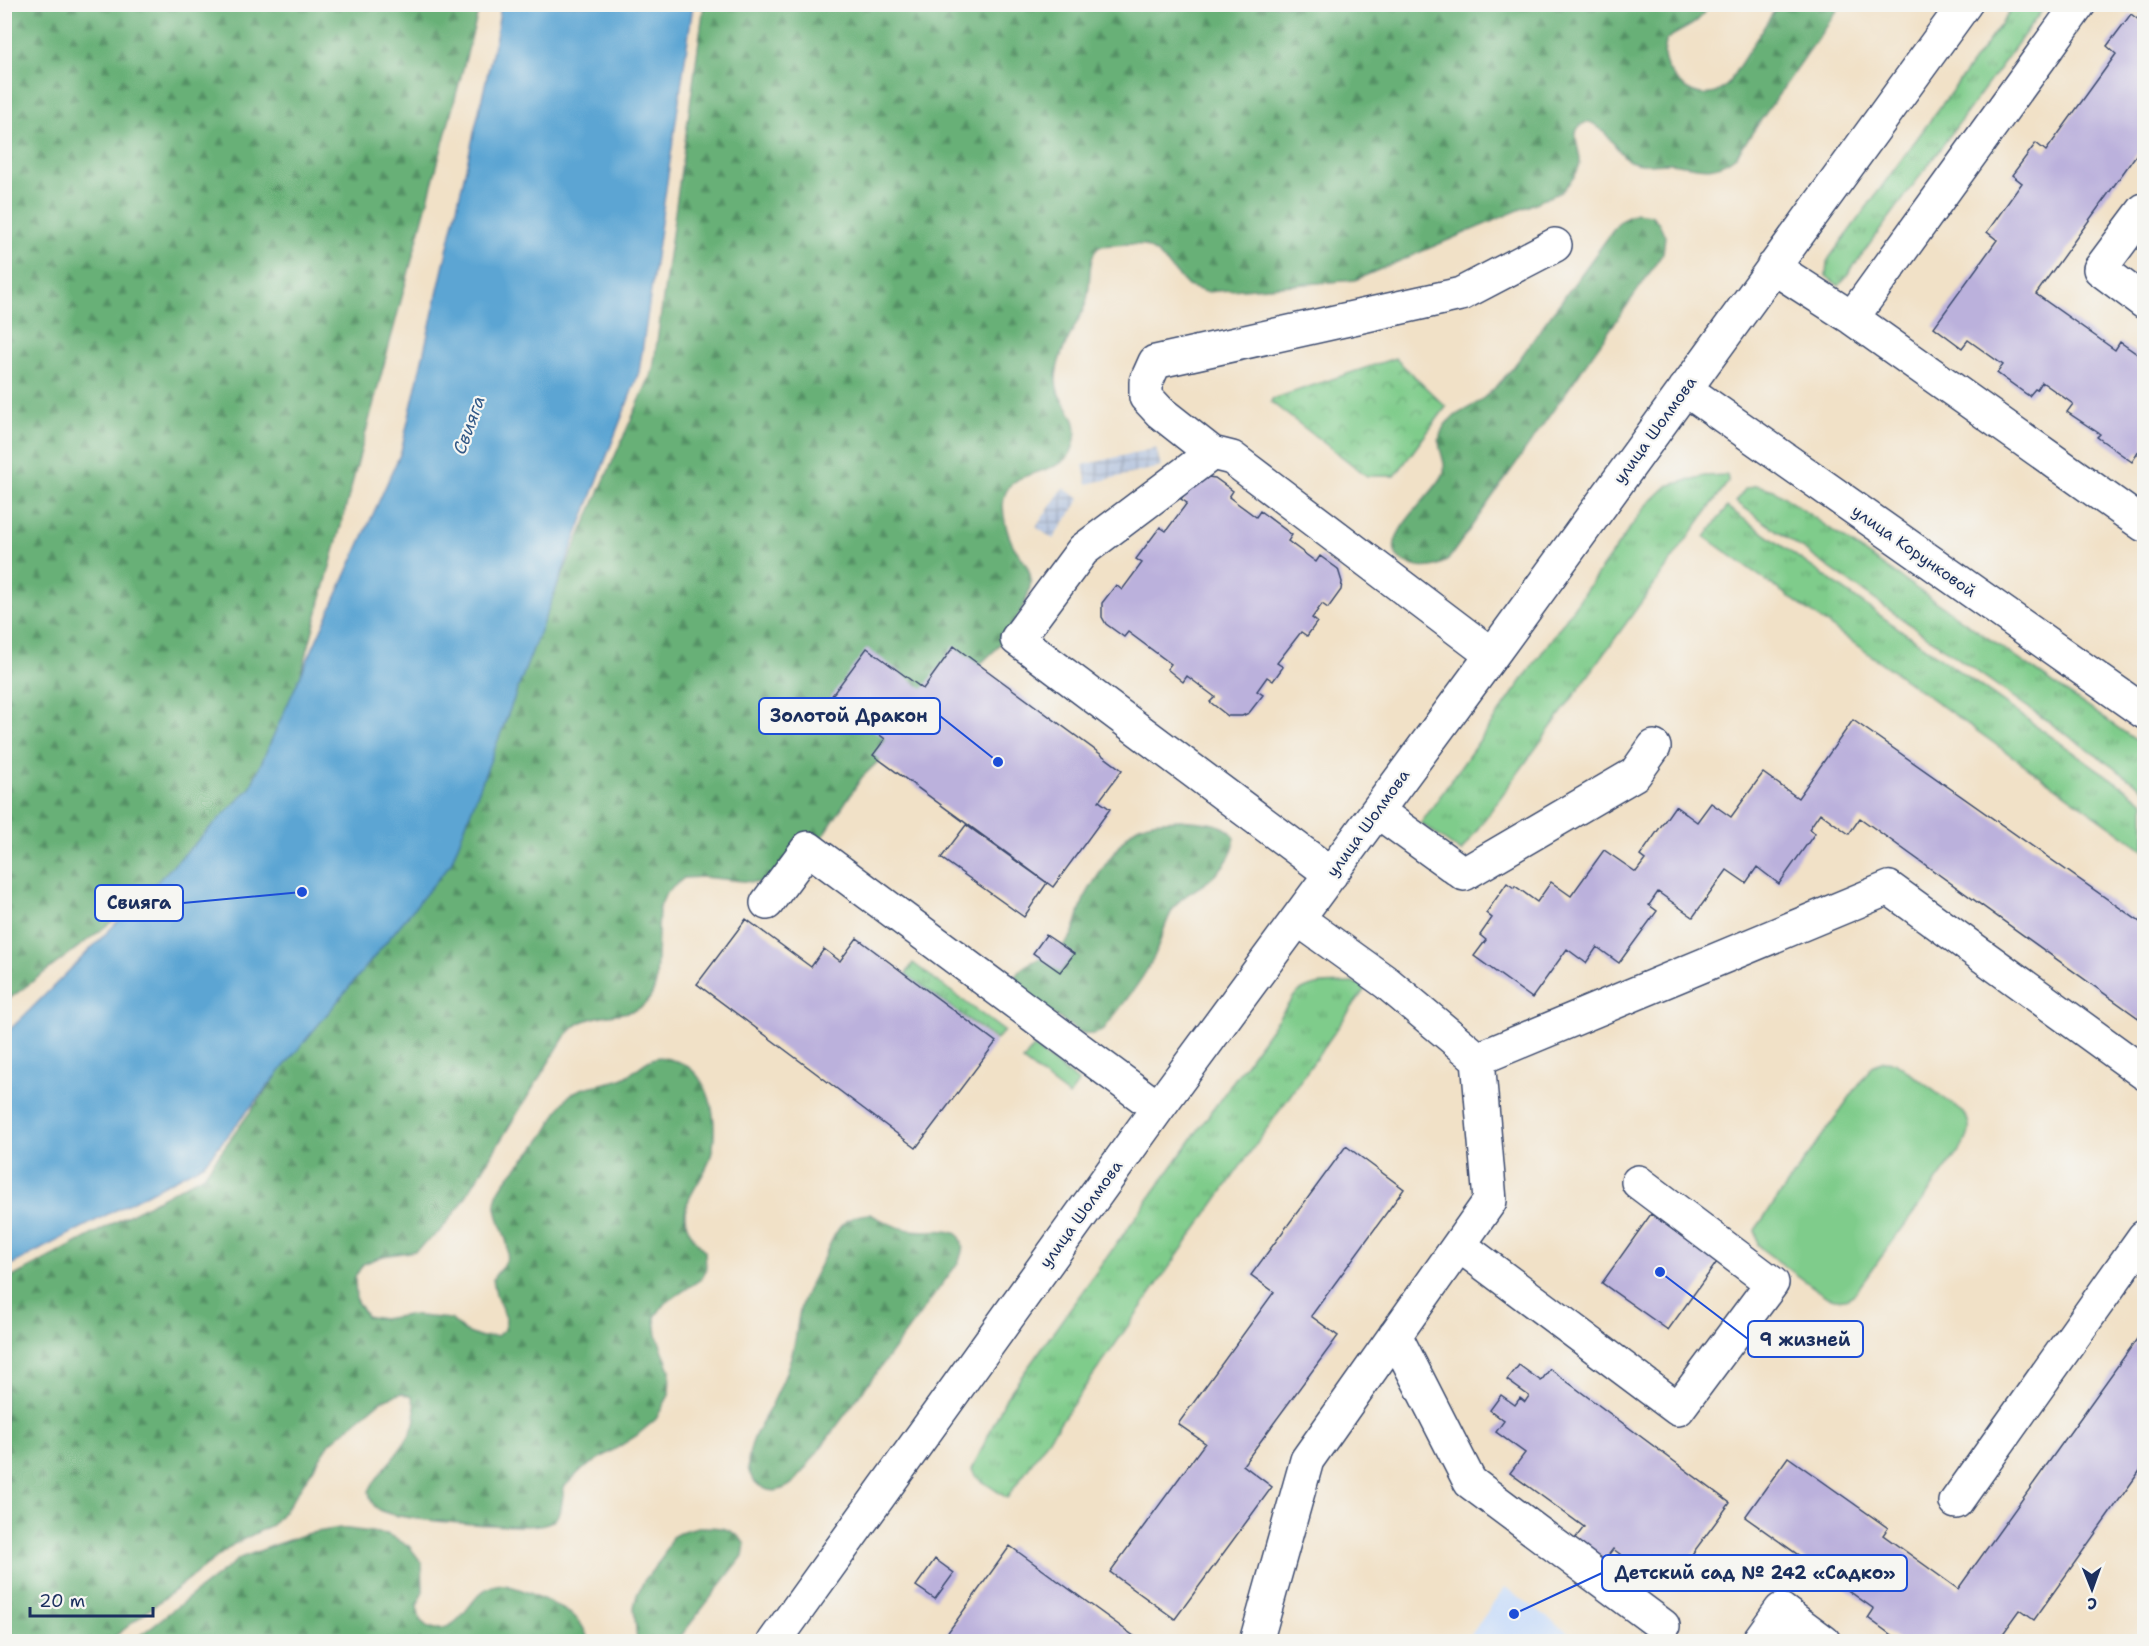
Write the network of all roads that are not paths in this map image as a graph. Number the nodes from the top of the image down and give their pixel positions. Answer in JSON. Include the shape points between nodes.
{"nodes":[{"id":1,"x":1965,"y":4,"type":"edge"},
{"id":2,"x":2079,"y":4,"type":"edge"},
{"id":3,"x":2145,"y":210,"type":"edge"},
{"id":4,"x":1555,"y":244,"type":"dead end"},
{"id":5,"x":1773,"y":267,"type":"junction"},
{"id":6,"x":2145,"y":302,"type":"edge"},
{"id":7,"x":1852,"y":318,"type":"junction"},
{"id":8,"x":1685,"y":389,"type":"junction"},
{"id":9,"x":1212,"y":453,"type":"junction"},
{"id":10,"x":2145,"y":525,"type":"edge"},
{"id":11,"x":1492,"y":655,"type":"junction"},
{"id":12,"x":2145,"y":712,"type":"edge"},
{"id":13,"x":1654,"y":747,"type":"dead end"},
{"id":14,"x":1377,"y":811,"type":"junction"},
{"id":15,"x":1331,"y":874,"type":"junction"},
{"id":16,"x":767,"y":903,"type":"dead end"},
{"id":17,"x":1298,"y":920,"type":"junction"},
{"id":18,"x":1478,"y":1059,"type":"junction"},
{"id":19,"x":2145,"y":1073,"type":"edge"},
{"id":20,"x":1158,"y":1108,"type":"junction"},
{"id":21,"x":1638,"y":1182,"type":"dead end"},
{"id":22,"x":2145,"y":1237,"type":"edge"},
{"id":23,"x":1459,"y":1245,"type":"junction"},
{"id":24,"x":1395,"y":1335,"type":"junction"},
{"id":25,"x":1956,"y":1502,"type":"dead end"},
{"id":26,"x":1663,"y":1626,"type":"dead end"},
{"id":27,"x":774,"y":1641,"type":"edge"},
{"id":28,"x":1256,"y":1641,"type":"edge"},
{"id":29,"x":1758,"y":1641,"type":"edge"},
{"id":30,"x":1824,"y":1641,"type":"edge"}],
"edges":[{"from":1,"to":5,"type":"street","name":"улица Шолмова"},
{"from":2,"to":7,"type":"street"},
{"from":3,"to":6,"type":"street","via":[[2100,269]]},
{"from":4,"to":9,"type":"street","via":[[1461,294],[1155,362],[1146,382],[1146,397]]},
{"from":5,"to":7,"type":"street"},
{"from":5,"to":8,"type":"street","name":"улица Шолмова"},
{"from":7,"to":10,"type":"street"},
{"from":8,"to":11,"type":"street","name":"улица Шолмова"},
{"from":8,"to":12,"type":"street","name":"улица Корунковой"},
{"from":9,"to":11,"type":"street","via":[[1232,458]]},
{"from":9,"to":15,"type":"street","via":[[1083,550],[1017,639]]},
{"from":11,"to":14,"type":"street","name":"улица Шолмова"},
{"from":13,"to":14,"type":"street","via":[[1635,774],[1464,874]]},
{"from":14,"to":15,"type":"street","name":"улица Шолмова"},
{"from":15,"to":17,"type":"street","name":"улица Шолмова"},
{"from":16,"to":20,"type":"street","via":[[808,848]]},
{"from":17,"to":18,"type":"street","via":[[1387,983]]},
{"from":17,"to":20,"type":"street","name":"улица Шолмова"},
{"from":18,"to":19,"type":"street","via":[[1889,888]]},
{"from":18,"to":23,"type":"street","via":[[1490,1201]]},
{"from":20,"to":27,"type":"street","name":"улица Шолмова"},
{"from":21,"to":23,"type":"street","via":[[1772,1283],[1678,1409]]},
{"from":22,"to":25,"type":"street"},
{"from":23,"to":24,"type":"street"},
{"from":24,"to":26,"type":"street","via":[[1470,1482]]},
{"from":24,"to":28,"type":"street","via":[[1307,1460]]},
{"from":29,"to":30,"type":"street","via":[[1781,1610]]}]}
